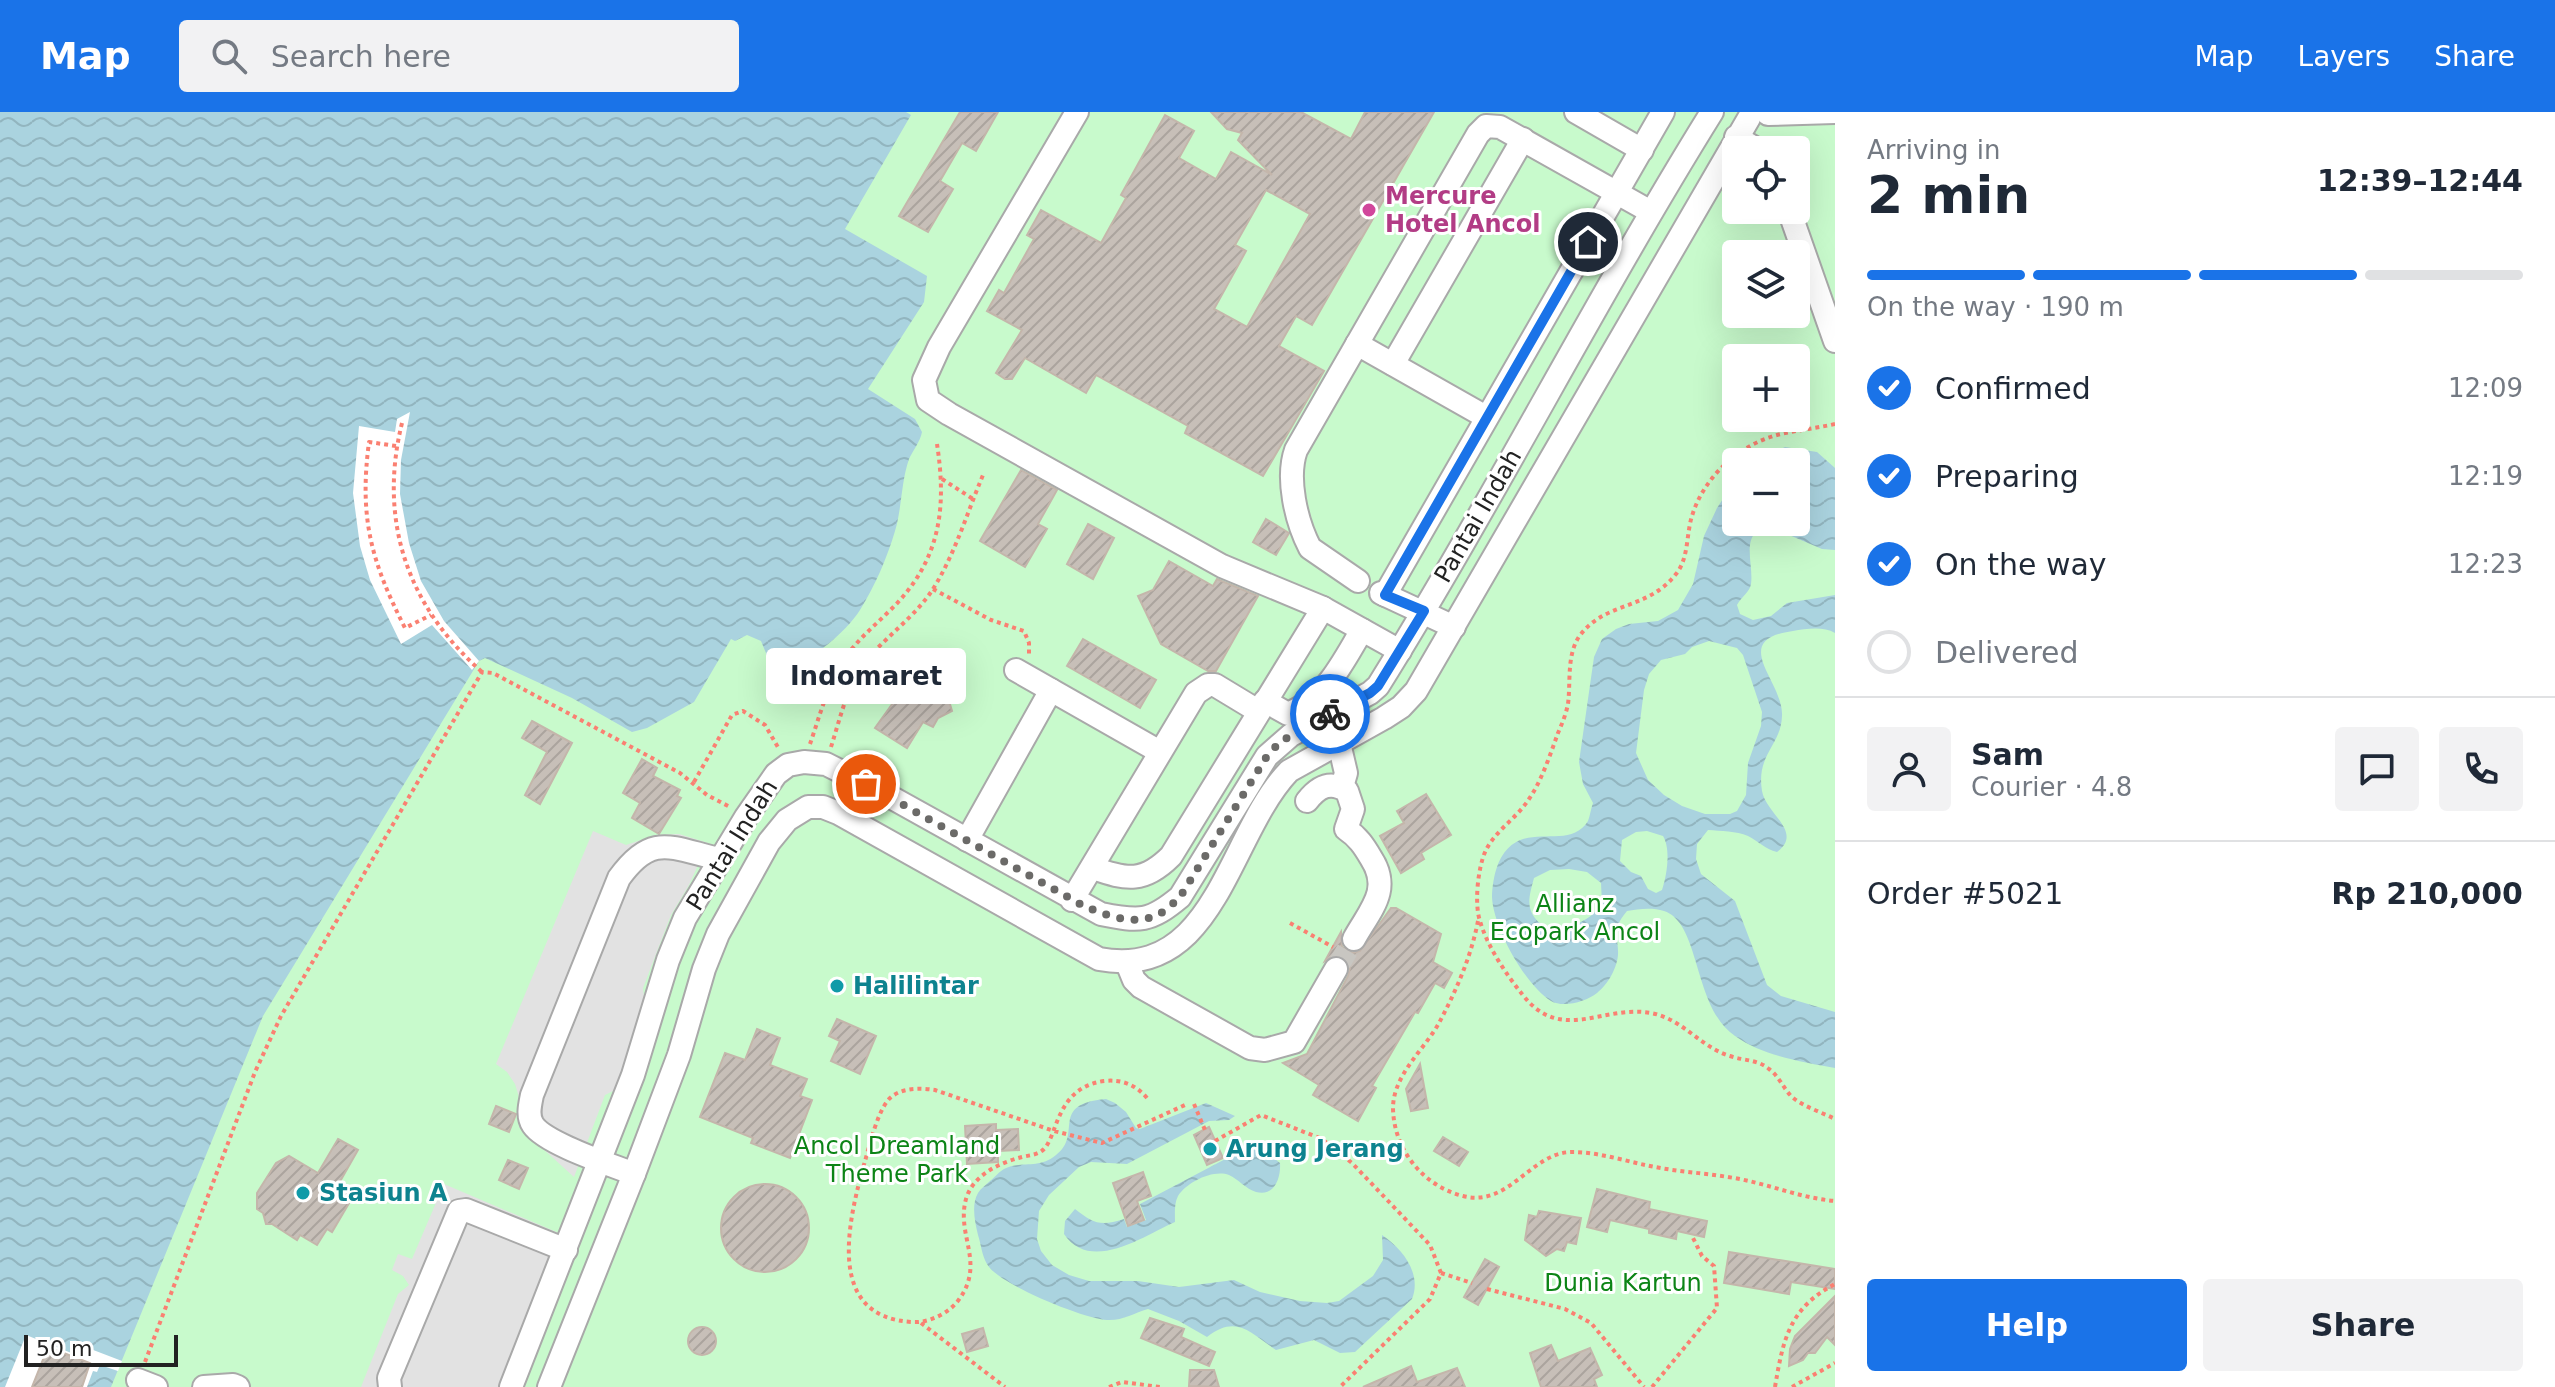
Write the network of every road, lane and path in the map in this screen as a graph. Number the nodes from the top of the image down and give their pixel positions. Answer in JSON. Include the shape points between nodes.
{"nodes":[{"id":1,"x":1077,"y":112,"type":"edge"},
{"id":2,"x":1576,"y":112,"type":"edge"},
{"id":3,"x":1663,"y":112,"type":"edge"},
{"id":4,"x":1712,"y":112,"type":"edge"},
{"id":5,"x":1835,"y":112,"type":"edge"},
{"id":6,"x":1497,"y":118,"type":"edge"},
{"id":7,"x":1752,"y":119,"type":"edge"},
{"id":8,"x":1523,"y":139,"type":"junction"},
{"id":9,"x":1642,"y":150,"type":"junction"},
{"id":10,"x":1617,"y":192,"type":"junction"},
{"id":11,"x":1651,"y":212,"type":"junction"},
{"id":12,"x":1794,"y":224,"type":"edge"},
{"id":13,"x":1835,"y":341,"type":"edge"},
{"id":14,"x":1357,"y":344,"type":"junction"},
{"id":15,"x":1393,"y":364,"type":"junction"},
{"id":16,"x":1486,"y":417,"type":"junction"},
{"id":17,"x":402,"y":423,"type":"dead end"},
{"id":18,"x":1835,"y":424,"type":"edge"},
{"id":19,"x":937,"y":444,"type":"dead end"},
{"id":20,"x":396,"y":446,"type":"junction"},
{"id":21,"x":983,"y":475,"type":"dead end"},
{"id":22,"x":942,"y":479,"type":"junction"},
{"id":23,"x":973,"y":499,"type":"junction"},
{"id":24,"x":1358,"y":581,"type":"dead end"},
{"id":25,"x":933,"y":589,"type":"junction"},
{"id":26,"x":1323,"y":608,"type":"junction"},
{"id":27,"x":1424,"y":611,"type":"junction"},
{"id":28,"x":431,"y":615,"type":"junction"},
{"id":29,"x":1454,"y":627,"type":"junction"},
{"id":30,"x":1362,"y":630,"type":"junction"},
{"id":31,"x":1400,"y":651,"type":"junction"},
{"id":32,"x":482,"y":672,"type":"junction"},
{"id":33,"x":1023,"y":674,"type":"joint"},
{"id":34,"x":1051,"y":690,"type":"junction"},
{"id":35,"x":1262,"y":706,"type":"junction"},
{"id":36,"x":1339,"y":743,"type":"junction"},
{"id":37,"x":1160,"y":752,"type":"junction"},
{"id":38,"x":806,"y":763,"type":"junction"},
{"id":39,"x":694,"y":782,"type":"junction"},
{"id":40,"x":1342,"y":787,"type":"junction"},
{"id":41,"x":1307,"y":801,"type":"dead end"},
{"id":42,"x":746,"y":817,"type":"junction"},
{"id":43,"x":967,"y":840,"type":"junction"},
{"id":44,"x":719,"y":859,"type":"junction"},
{"id":45,"x":1093,"y":868,"type":"junction"},
{"id":46,"x":1072,"y":900,"type":"junction"},
{"id":47,"x":1479,"y":919,"type":"junction"},
{"id":48,"x":1290,"y":923,"type":"dead end"},
{"id":49,"x":1341,"y":952,"type":"junction"},
{"id":50,"x":1127,"y":963,"type":"junction"},
{"id":51,"x":1147,"y":1098,"type":"dead end"},
{"id":52,"x":1194,"y":1104,"type":"dead end"},
{"id":53,"x":1185,"y":1105,"type":"dead end"},
{"id":54,"x":1835,"y":1119,"type":"edge"},
{"id":55,"x":1204,"y":1127,"type":"dead end"},
{"id":56,"x":1054,"y":1131,"type":"junction"},
{"id":57,"x":1215,"y":1141,"type":"dead end"},
{"id":58,"x":600,"y":1161,"type":"junction"},
{"id":59,"x":634,"y":1174,"type":"junction"},
{"id":60,"x":1835,"y":1201,"type":"edge"},
{"id":61,"x":1693,"y":1238,"type":"dead end"},
{"id":62,"x":566,"y":1250,"type":"junction"},
{"id":63,"x":1441,"y":1273,"type":"junction"},
{"id":64,"x":1472,"y":1283,"type":"dead end"},
{"id":65,"x":1835,"y":1284,"type":"edge"},
{"id":66,"x":1487,"y":1289,"type":"dead end"},
{"id":67,"x":920,"y":1323,"type":"junction"},
{"id":68,"x":1835,"y":1363,"type":"edge"},
{"id":69,"x":147,"y":1383,"type":"edge"},
{"id":70,"x":204,"y":1387,"type":"edge"},
{"id":71,"x":238,"y":1387,"type":"edge"},
{"id":72,"x":390,"y":1387,"type":"edge"},
{"id":73,"x":511,"y":1387,"type":"edge"},
{"id":74,"x":549,"y":1387,"type":"edge"},
{"id":75,"x":1005,"y":1387,"type":"edge"},
{"id":76,"x":1109,"y":1387,"type":"edge"},
{"id":77,"x":1160,"y":1387,"type":"edge"},
{"id":78,"x":1340,"y":1387,"type":"edge"},
{"id":79,"x":1644,"y":1387,"type":"edge"},
{"id":80,"x":1652,"y":1387,"type":"edge"},
{"id":81,"x":1775,"y":1387,"type":"edge"},
{"id":82,"x":1792,"y":1387,"type":"edge"}],
"edges":[{"from":1,"to":26,"type":"street","via":[[939,347],[924,380],[928,400],[1222,566]]},
{"from":2,"to":9,"type":"street"},
{"from":3,"to":9,"type":"street"},
{"from":4,"to":11,"type":"street","name":"Pantai Indah"},
{"from":5,"to":7,"type":"street"},
{"from":6,"to":8,"type":"street"},
{"from":6,"to":14,"type":"street","via":[[1478,134]]},
{"from":7,"to":29,"type":"street","name":"Pantai Indah"},
{"from":8,"to":10,"type":"street"},
{"from":8,"to":15,"type":"street"},
{"from":9,"to":10,"type":"street"},
{"from":10,"to":11,"type":"street"},
{"from":10,"to":16,"type":"street"},
{"from":11,"to":27,"type":"street","name":"Pantai Indah"},
{"from":12,"to":13,"type":"street"},
{"from":14,"to":15,"type":"street"},
{"from":14,"to":24,"type":"street","via":[[1296,450],[1290,478],[1310,548]]},
{"from":15,"to":16,"type":"street"},
{"from":16,"to":27,"type":"street","via":[[1383,594]]},
{"from":17,"to":20,"type":"path"},
{"from":18,"to":47,"type":"path","via":[[1779,434],[1743,449],[1705,488],[1692,515],[1679,570],[1664,589],[1598,618],[1581,633],[1573,647],[1567,706],[1549,757],[1529,799],[1485,851],[1478,876]]},
{"from":19,"to":22,"type":"path"},
{"from":20,"to":28,"type":"path","via":[[396,527]]},
{"from":20,"to":28,"type":"path","via":[[369,442],[364,507],[370,537],[405,628]]},
{"from":21,"to":23,"type":"path"},
{"from":22,"to":23,"type":"path"},
{"from":22,"to":38,"type":"path","via":[[938,530],[924,564],[902,598],[841,664]]},
{"from":23,"to":25,"type":"path"},
{"from":25,"to":33,"type":"path","via":[[1024,631],[1029,643]]},
{"from":25,"to":38,"type":"path","via":[[869,658]]},
{"from":26,"to":30,"type":"street"},
{"from":26,"to":35,"type":"street"},
{"from":27,"to":29,"type":"street"},
{"from":27,"to":31,"type":"street","name":"Pantai Indah"},
{"from":28,"to":32,"type":"path"},
{"from":29,"to":36,"type":"street","name":"Pantai Indah","via":[[1401,707]]},
{"from":30,"to":31,"type":"street"},
{"from":30,"to":35,"type":"street","via":[[1325,690],[1303,708],[1288,714]]},
{"from":31,"to":46,"type":"street","name":"Pantai Indah","via":[[1370,693],[1273,749],[1180,897],[1159,914],[1120,918]]},
{"from":32,"to":39,"type":"path","via":[[493,673]]},
{"from":32,"to":69,"type":"path","via":[[281,1016],[255,1072]]},
{"from":33,"to":34,"type":"street"},
{"from":34,"to":37,"type":"street"},
{"from":34,"to":43,"type":"street"},
{"from":35,"to":37,"type":"street","via":[[1208,685],[1196,693]]},
{"from":35,"to":45,"type":"street","via":[[1182,841],[1161,866],[1150,874],[1125,878]]},
{"from":36,"to":40,"type":"street","via":[[1346,773]]},
{"from":36,"to":50,"type":"street","name":"Pantai Indah","via":[[1289,771],[1275,786],[1222,885],[1186,936],[1152,958]]},
{"from":37,"to":45,"type":"street"},
{"from":38,"to":39,"type":"path","via":[[743,711],[732,715]]},
{"from":38,"to":42,"type":"street","name":"Pantai Indah","via":[[767,784]]},
{"from":38,"to":43,"type":"street","name":"Pantai Indah","via":[[887,795]]},
{"from":39,"to":42,"type":"path"},
{"from":40,"to":41,"type":"street","via":[[1319,788]]},
{"from":40,"to":49,"type":"street","via":[[1353,809],[1346,829],[1359,838],[1382,883]]},
{"from":42,"to":44,"type":"street","name":"Pantai Indah"},
{"from":43,"to":46,"type":"street","name":"Pantai Indah"},
{"from":44,"to":58,"type":"street","name":"Pantai Indah","via":[[668,960]]},
{"from":44,"to":58,"type":"street","via":[[665,846],[644,850],[631,862],[619,878],[541,1069],[529,1110],[532,1124],[543,1136]]},
{"from":45,"to":46,"type":"street"},
{"from":47,"to":54,"type":"path","via":[[1523,996],[1540,1011],[1562,1021],[1648,1012],[1668,1017],[1728,1056],[1759,1062],[1774,1072],[1791,1096]]},
{"from":47,"to":60,"type":"path","via":[[1446,1009],[1406,1070],[1393,1106],[1403,1150],[1428,1178],[1449,1191],[1482,1198],[1515,1184],[1547,1159],[1570,1152],[1736,1178]]},
{"from":48,"to":49,"type":"path"},
{"from":49,"to":50,"type":"street","via":[[1294,1042],[1265,1050],[1250,1048],[1141,987]]},
{"from":50,"to":59,"type":"street","name":"Pantai Indah","via":[[1080,950],[838,813],[808,807],[777,831],[718,934]]},
{"from":51,"to":56,"type":"path","via":[[1133,1085],[1093,1083],[1068,1101]]},
{"from":52,"to":55,"type":"path"},
{"from":53,"to":56,"type":"path","via":[[1106,1142]]},
{"from":56,"to":67,"type":"path","via":[[1043,1150],[994,1167],[971,1188],[964,1215],[972,1267],[969,1286],[957,1303]]},
{"from":56,"to":67,"type":"path","via":[[935,1090],[905,1090],[889,1099],[862,1171],[847,1254],[855,1288],[865,1302],[882,1314]]},
{"from":57,"to":63,"type":"path","via":[[1261,1115],[1326,1141],[1430,1245]]},
{"from":58,"to":59,"type":"street"},
{"from":58,"to":62,"type":"street","name":"Pantai Indah"},
{"from":59,"to":74,"type":"street","name":"Pantai Indah"},
{"from":61,"to":80,"type":"path","via":[[1698,1252],[1714,1266],[1717,1308]]},
{"from":62,"to":72,"type":"street","via":[[459,1211],[389,1378]]},
{"from":62,"to":73,"type":"street","name":"Pantai Indah"},
{"from":63,"to":64,"type":"path"},
{"from":63,"to":78,"type":"path","via":[[1430,1299]]},
{"from":65,"to":81,"type":"path","via":[[1806,1306],[1789,1328]]},
{"from":66,"to":79,"type":"path","via":[[1565,1309],[1591,1323]]},
{"from":67,"to":75,"type":"path"},
{"from":68,"to":82,"type":"path"},
{"from":70,"to":71,"type":"street"},
{"from":76,"to":77,"type":"path","via":[[1122,1382]]}]}
